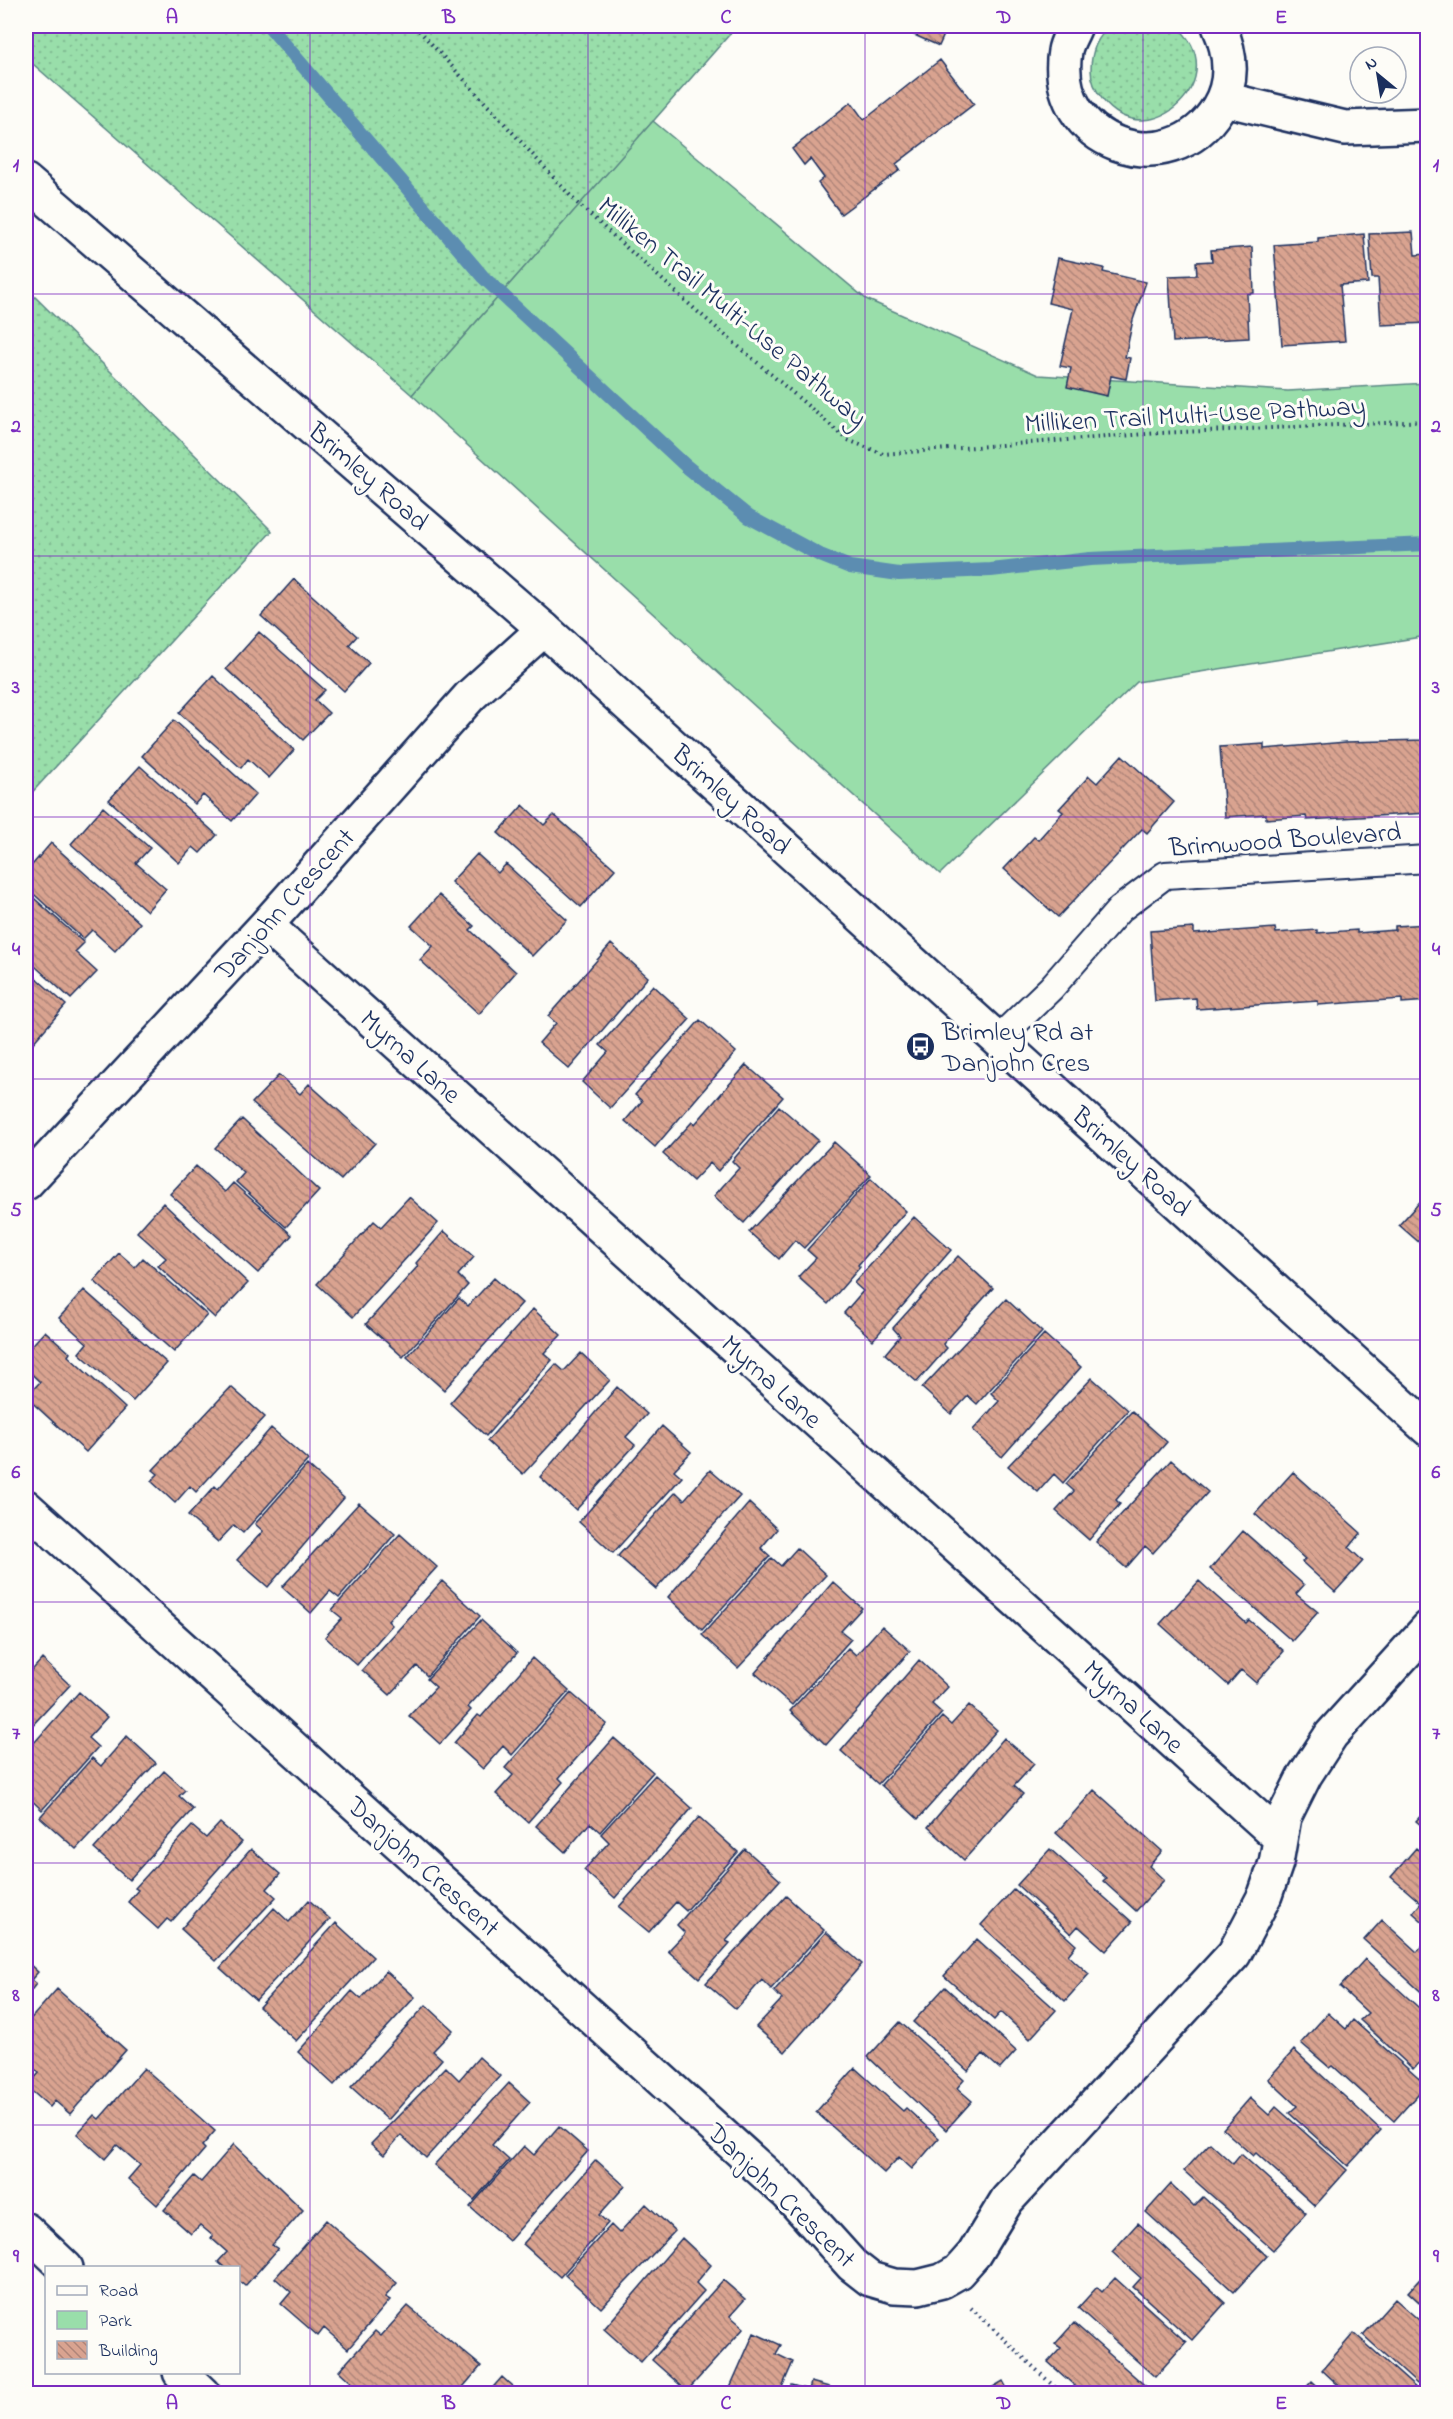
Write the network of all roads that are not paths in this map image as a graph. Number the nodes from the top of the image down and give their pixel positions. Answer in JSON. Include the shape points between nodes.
{"nodes":[{"id":1,"x":1075,"y":26,"type":"edge"},
{"id":2,"x":1219,"y":26,"type":"edge"},
{"id":3,"x":1224,"y":99,"type":"junction"},
{"id":4,"x":1428,"y":125,"type":"edge"},
{"id":5,"x":26,"y":180,"type":"edge"},
{"id":6,"x":544,"y":629,"type":"junction"},
{"id":7,"x":1428,"y":859,"type":"edge"},
{"id":8,"x":266,"y":926,"type":"junction"},
{"id":9,"x":998,"y":1039,"type":"junction"},
{"id":10,"x":26,"y":1183,"type":"edge"},
{"id":11,"x":1428,"y":1429,"type":"edge"},
{"id":12,"x":26,"y":1507,"type":"edge"},
{"id":13,"x":1428,"y":1628,"type":"edge"},
{"id":14,"x":1279,"y":1837,"type":"junction"},
{"id":15,"x":26,"y":2230,"type":"edge"},
{"id":16,"x":64,"y":2266,"type":"edge"},
{"id":17,"x":181,"y":2374,"type":"edge"},
{"id":18,"x":203,"y":2394,"type":"edge"}],
"edges":[{"from":1,"to":3,"type":"street","via":[[1065,50],[1064,77],[1072,103],[1082,118],[1109,142],[1135,149],[1163,149],[1188,139],[1202,128]]},
{"from":2,"to":3,"type":"street","via":[[1228,44],[1230,72]]},
{"from":3,"to":4,"type":"street","via":[[1345,128]]},
{"from":5,"to":6,"type":"street","name":"Brimley Road"},
{"from":6,"to":8,"type":"street","name":"Danjohn Crescent","via":[[470,696]]},
{"from":6,"to":9,"type":"street","name":"Brimley Road"},
{"from":7,"to":9,"type":"lane","name":"Brimwood Boulevard","via":[[1165,875],[1120,909],[1051,988]]},
{"from":8,"to":10,"type":"street","name":"Danjohn Crescent"},
{"from":8,"to":14,"type":"street","name":"Myrna Lane"},
{"from":9,"to":11,"type":"street","name":"Brimley Road"},
{"from":12,"to":14,"type":"street","name":"Danjohn Crescent","via":[[788,2194],[852,2265],[870,2279],[894,2286],[918,2287],[958,2272],[974,2254],[1007,2200],[1234,1954],[1265,1895],[1276,1863]]},
{"from":13,"to":14,"type":"street","name":"Danjohn Crescent","via":[[1331,1735],[1305,1775],[1284,1817]]},
{"from":15,"to":16,"type":"street"},
{"from":17,"to":18,"type":"street"}]}
